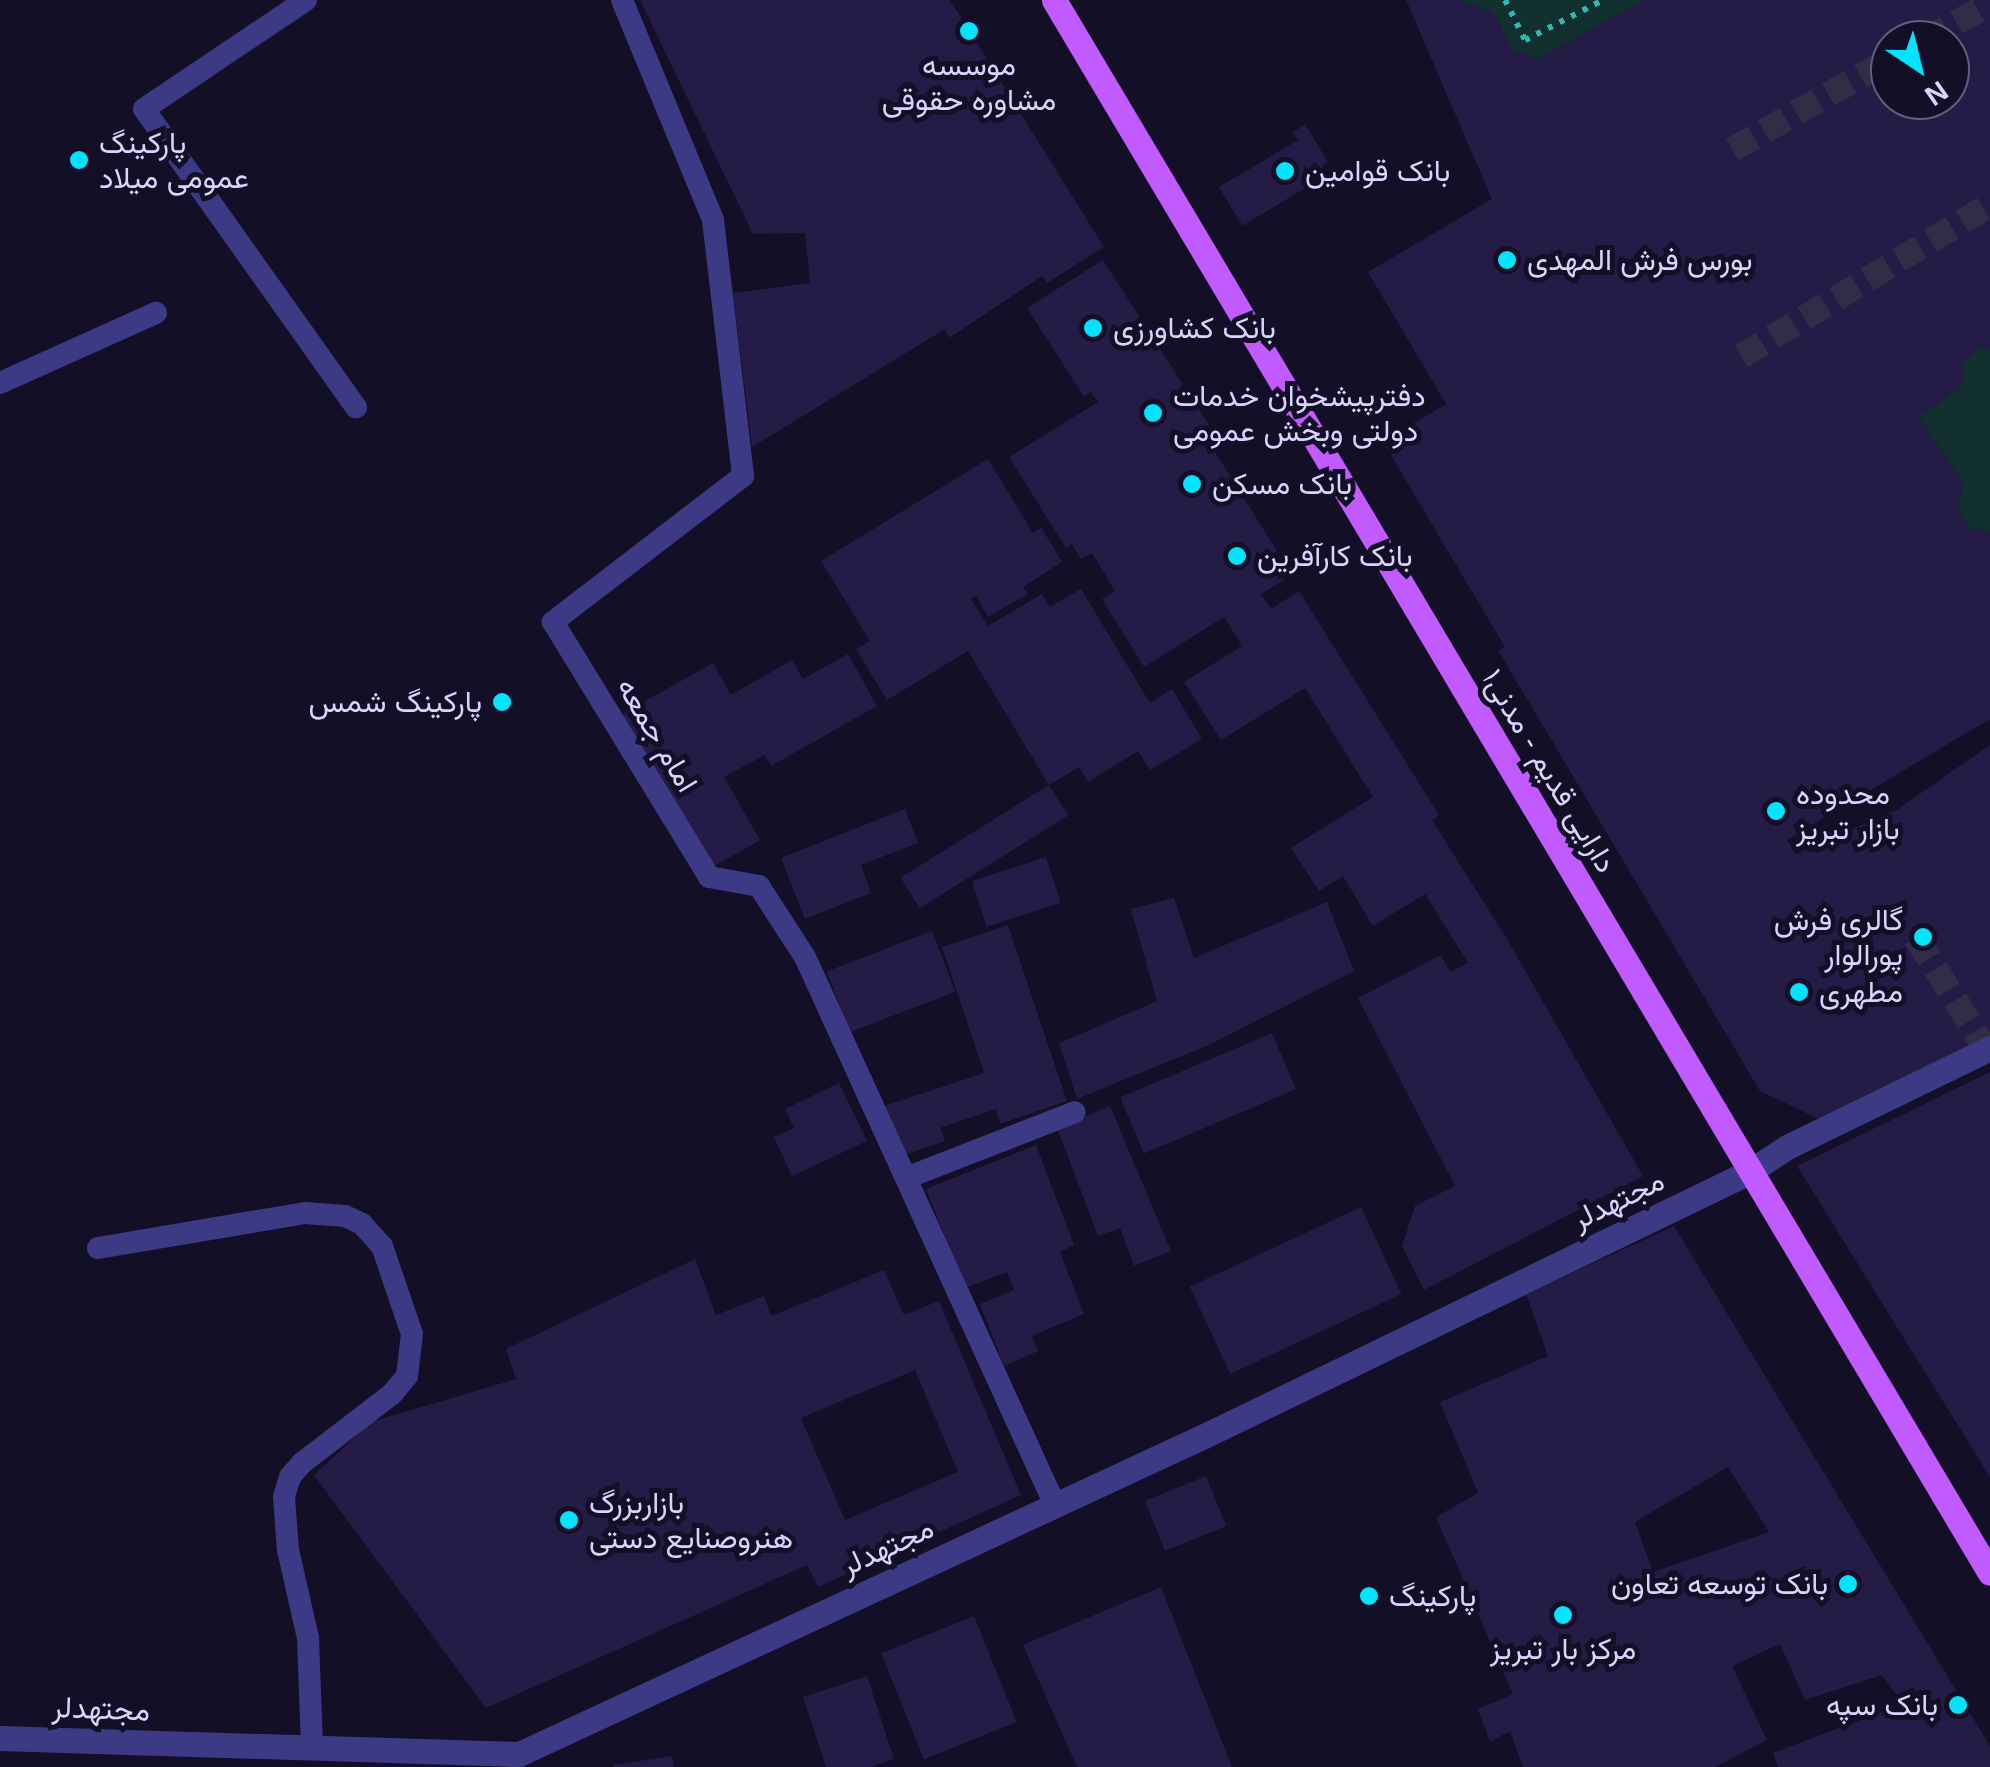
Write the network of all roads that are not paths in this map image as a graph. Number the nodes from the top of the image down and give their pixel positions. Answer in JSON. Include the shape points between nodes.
{"nodes":[{"id":1,"x":306,"y":0,"type":"edge"},
{"id":2,"x":622,"y":0,"type":"edge"},
{"id":3,"x":1054,"y":0,"type":"edge"},
{"id":4,"x":156,"y":313,"type":"dead end"},
{"id":5,"x":0,"y":383,"type":"edge"},
{"id":6,"x":356,"y":407,"type":"dead end"},
{"id":7,"x":1990,"y":1048,"type":"edge"},
{"id":8,"x":1075,"y":1112,"type":"dead end"},
{"id":9,"x":1749,"y":1172,"type":"junction"},
{"id":10,"x":906,"y":1178,"type":"junction"},
{"id":11,"x":98,"y":1248,"type":"dead end"},
{"id":12,"x":1055,"y":1504,"type":"junction"},
{"id":13,"x":1990,"y":1572,"type":"edge"},
{"id":14,"x":0,"y":1738,"type":"edge"},
{"id":15,"x":313,"y":1758,"type":"edge"}],
"edges":[{"from":1,"to":6,"type":"lane","via":[[144,109]]},
{"from":2,"to":10,"type":"lane","name":"امام جمعه","via":[[712,220],[743,476],[553,622],[709,876],[760,886],[804,956]]},
{"from":3,"to":9,"type":"main road","name":"دارایی قدیم - مدنی۱"},
{"from":4,"to":5,"type":"lane"},
{"from":7,"to":9,"type":"street","name":"مجتهدلر"},
{"from":8,"to":10,"type":"lane"},
{"from":9,"to":12,"type":"street","name":"مجتهدلر"},
{"from":9,"to":13,"type":"main road","name":"دارایی قدیم - مدنی۱"},
{"from":10,"to":12,"type":"lane","name":"امام جمعه"},
{"from":11,"to":15,"type":"lane","via":[[305,1212],[346,1216],[382,1246],[412,1334],[407,1376],[302,1463],[284,1498],[308,1638]]},
{"from":12,"to":15,"type":"street","name":"مجتهدلر","via":[[519,1754]]},
{"from":14,"to":15,"type":"street","name":"مجتهدلر"}]}
